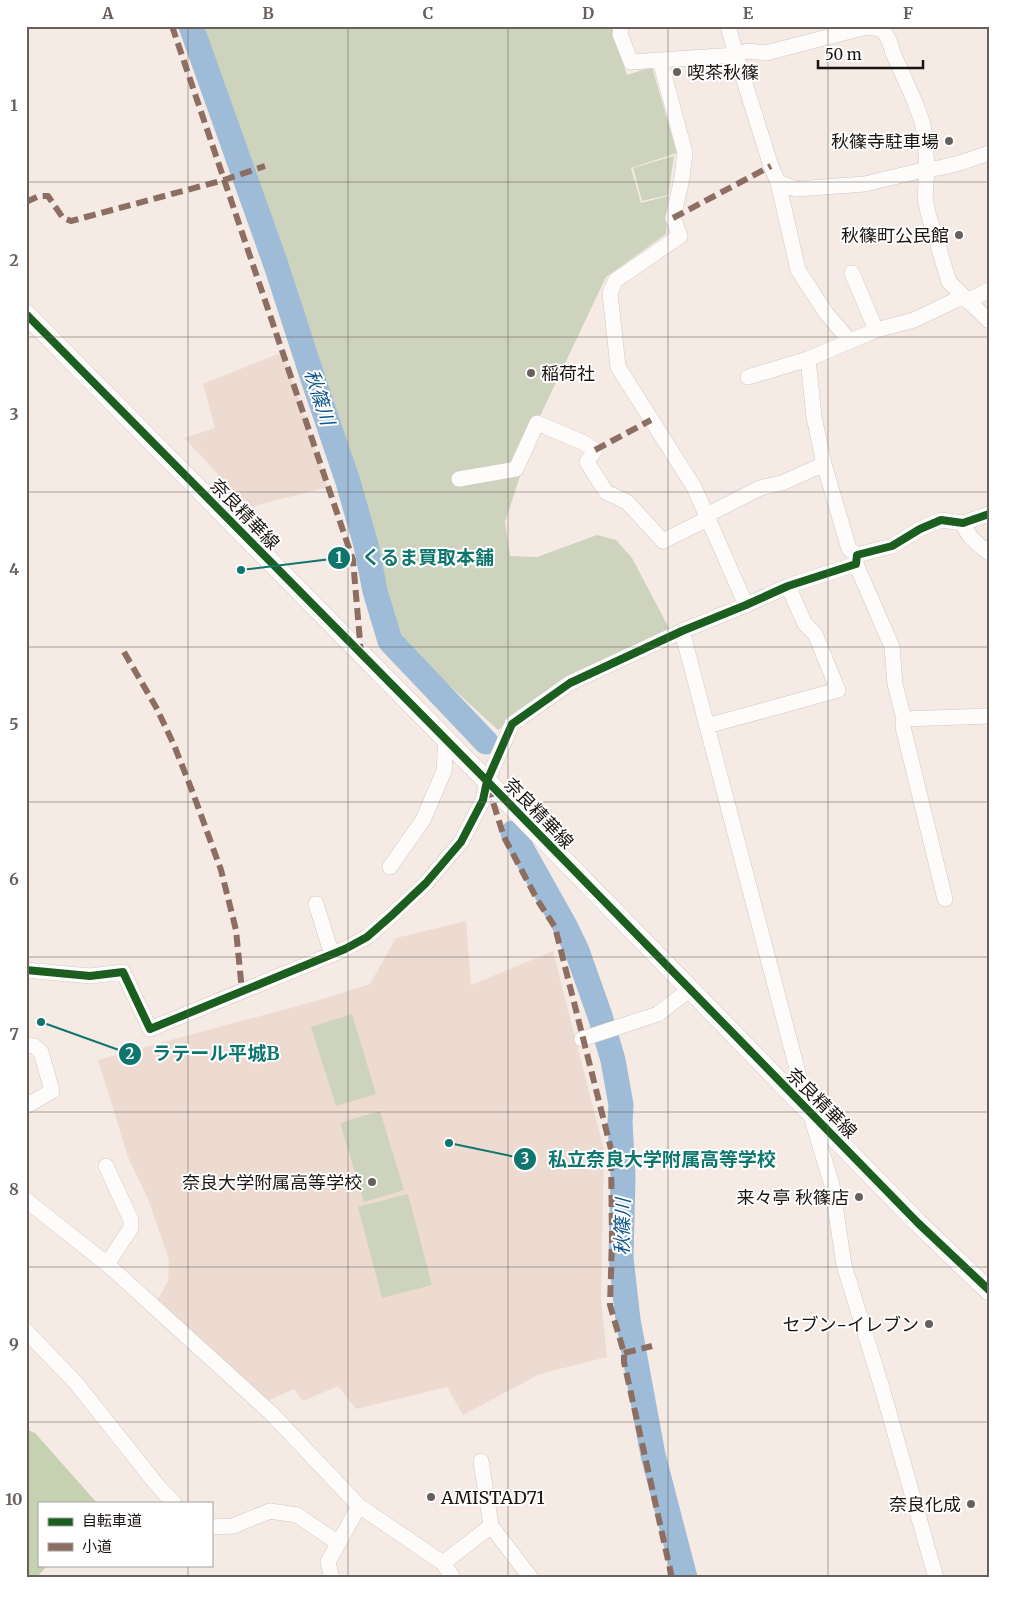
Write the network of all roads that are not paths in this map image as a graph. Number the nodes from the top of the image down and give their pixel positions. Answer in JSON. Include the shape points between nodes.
{"nodes":[{"id":1,"x":622,"y":26,"type":"edge"},
{"id":2,"x":728,"y":26,"type":"edge"},
{"id":3,"x":882,"y":28,"type":"edge"},
{"id":4,"x":736,"y":55,"type":"junction"},
{"id":5,"x":660,"y":60,"type":"junction"},
{"id":6,"x":989,"y":153,"type":"edge"},
{"id":7,"x":927,"y":169,"type":"junction"},
{"id":8,"x":778,"y":182,"type":"junction"},
{"id":9,"x":852,"y":273,"type":"dead end"},
{"id":10,"x":989,"y":290,"type":"edge"},
{"id":11,"x":965,"y":299,"type":"junction"},
{"id":12,"x":26,"y":314,"type":"edge"},
{"id":13,"x":989,"y":321,"type":"edge"},
{"id":14,"x":876,"y":330,"type":"junction"},
{"id":15,"x":850,"y":340,"type":"junction"},
{"id":16,"x":808,"y":359,"type":"junction"},
{"id":17,"x":748,"y":377,"type":"dead end"},
{"id":18,"x":824,"y":464,"type":"junction"},
{"id":19,"x":459,"y":479,"type":"dead end"},
{"id":20,"x":989,"y":514,"type":"edge"},
{"id":21,"x":707,"y":517,"type":"junction"},
{"id":22,"x":963,"y":523,"type":"junction"},
{"id":23,"x":989,"y":553,"type":"edge"},
{"id":24,"x":856,"y":559,"type":"junction"},
{"id":25,"x":788,"y":586,"type":"junction"},
{"id":26,"x":746,"y":605,"type":"junction"},
{"id":27,"x":682,"y":631,"type":"junction"},
{"id":28,"x":989,"y":716,"type":"edge"},
{"id":29,"x":904,"y":719,"type":"junction"},
{"id":30,"x":707,"y":726,"type":"junction"},
{"id":31,"x":446,"y":740,"type":"junction"},
{"id":32,"x":487,"y":781,"type":"junction"},
{"id":33,"x":390,"y":867,"type":"dead end"},
{"id":34,"x":945,"y":899,"type":"dead end"},
{"id":35,"x":316,"y":904,"type":"dead end"},
{"id":36,"x":332,"y":955,"type":"junction"},
{"id":37,"x":26,"y":970,"type":"edge"},
{"id":38,"x":689,"y":990,"type":"junction"},
{"id":39,"x":587,"y":1037,"type":"dead end"},
{"id":40,"x":26,"y":1045,"type":"edge"},
{"id":41,"x":794,"y":1096,"type":"junction"},
{"id":42,"x":26,"y":1106,"type":"edge"},
{"id":43,"x":813,"y":1114,"type":"junction"},
{"id":44,"x":106,"y":1166,"type":"dead end"},
{"id":45,"x":26,"y":1200,"type":"edge"},
{"id":46,"x":107,"y":1264,"type":"junction"},
{"id":47,"x":989,"y":1291,"type":"edge"},
{"id":48,"x":26,"y":1331,"type":"edge"},
{"id":49,"x":481,"y":1461,"type":"dead end"},
{"id":50,"x":173,"y":1502,"type":"edge"},
{"id":51,"x":359,"y":1506,"type":"junction"},
{"id":52,"x":491,"y":1526,"type":"junction"},
{"id":53,"x":212,"y":1527,"type":"edge"},
{"id":54,"x":338,"y":1543,"type":"junction"},
{"id":55,"x":442,"y":1563,"type":"junction"},
{"id":56,"x":332,"y":1578,"type":"edge"},
{"id":57,"x":453,"y":1578,"type":"edge"},
{"id":58,"x":531,"y":1578,"type":"edge"},
{"id":59,"x":936,"y":1578,"type":"edge"}],
"edges":[{"from":1,"to":5,"type":"street","via":[[620,34],[631,62]]},
{"from":2,"to":4,"type":"street"},
{"from":3,"to":4,"type":"street","via":[[866,27],[766,53],[747,51]]},
{"from":3,"to":7,"type":"street","via":[[890,40],[922,121]]},
{"from":4,"to":5,"type":"street"},
{"from":4,"to":8,"type":"street"},
{"from":5,"to":21,"type":"street","via":[[685,153],[673,218],[680,236],[616,280],[610,293],[618,367],[694,487]]},
{"from":6,"to":7,"type":"street","via":[[960,164]]},
{"from":7,"to":8,"type":"street","via":[[865,184],[796,189]]},
{"from":7,"to":11,"type":"street","via":[[925,198],[928,213],[949,282]]},
{"from":8,"to":15,"type":"street","via":[[798,270],[826,313]]},
{"from":9,"to":14,"type":"street"},
{"from":10,"to":11,"type":"street"},
{"from":11,"to":13,"type":"street"},
{"from":11,"to":14,"type":"street","via":[[914,320]]},
{"from":12,"to":31,"type":"main road","name":"奈良精華線"},
{"from":14,"to":15,"type":"street"},
{"from":15,"to":16,"type":"street"},
{"from":16,"to":17,"type":"street"},
{"from":16,"to":18,"type":"street","via":[[814,417]]},
{"from":18,"to":21,"type":"street","via":[[782,483],[760,488]]},
{"from":18,"to":24,"type":"street","via":[[849,549]]},
{"from":19,"to":21,"type":"street","via":[[516,469],[537,422],[595,450],[587,462],[606,492],[627,502],[663,541]]},
{"from":20,"to":22,"type":"street"},
{"from":21,"to":26,"type":"street"},
{"from":22,"to":23,"type":"street","via":[[971,538]]},
{"from":22,"to":24,"type":"street","via":[[941,520],[892,546]]},
{"from":24,"to":25,"type":"street"},
{"from":24,"to":29,"type":"street","via":[[892,647],[895,684]]},
{"from":25,"to":26,"type":"street"},
{"from":25,"to":30,"type":"street","via":[[805,624],[814,634],[838,690]]},
{"from":26,"to":27,"type":"street"},
{"from":27,"to":30,"type":"street"},
{"from":27,"to":32,"type":"street","via":[[570,683],[512,724]]},
{"from":28,"to":29,"type":"street"},
{"from":29,"to":34,"type":"street","via":[[903,727]]},
{"from":30,"to":41,"type":"street","via":[[801,1084]]},
{"from":31,"to":32,"type":"main road","name":"奈良精華線"},
{"from":31,"to":33,"type":"street","via":[[444,771],[423,820]]},
{"from":32,"to":36,"type":"street","via":[[483,800],[461,842],[426,883],[367,937]]},
{"from":32,"to":38,"type":"main road","name":"奈良精華線"},
{"from":35,"to":36,"type":"street"},
{"from":36,"to":37,"type":"street","via":[[150,1029],[123,972],[90,976]]},
{"from":38,"to":39,"type":"street","via":[[658,1014]]},
{"from":38,"to":41,"type":"main road","name":"奈良精華線"},
{"from":40,"to":42,"type":"street","via":[[41,1052],[52,1091]]},
{"from":41,"to":43,"type":"main road","name":"奈良精華線"},
{"from":43,"to":47,"type":"main road","name":"奈良精華線","via":[[918,1224]]},
{"from":43,"to":59,"type":"street","via":[[832,1185],[844,1265]]},
{"from":44,"to":46,"type":"street","via":[[131,1220],[131,1228]]},
{"from":45,"to":46,"type":"street"},
{"from":46,"to":51,"type":"street","via":[[271,1412]]},
{"from":48,"to":50,"type":"street","via":[[76,1383]]},
{"from":49,"to":52,"type":"street"},
{"from":51,"to":54,"type":"street"},
{"from":51,"to":55,"type":"street"},
{"from":52,"to":55,"type":"street"},
{"from":52,"to":58,"type":"street"},
{"from":53,"to":54,"type":"street","via":[[233,1526],[270,1511],[297,1515]]},
{"from":54,"to":56,"type":"street","via":[[328,1562]]},
{"from":55,"to":57,"type":"street"}]}
